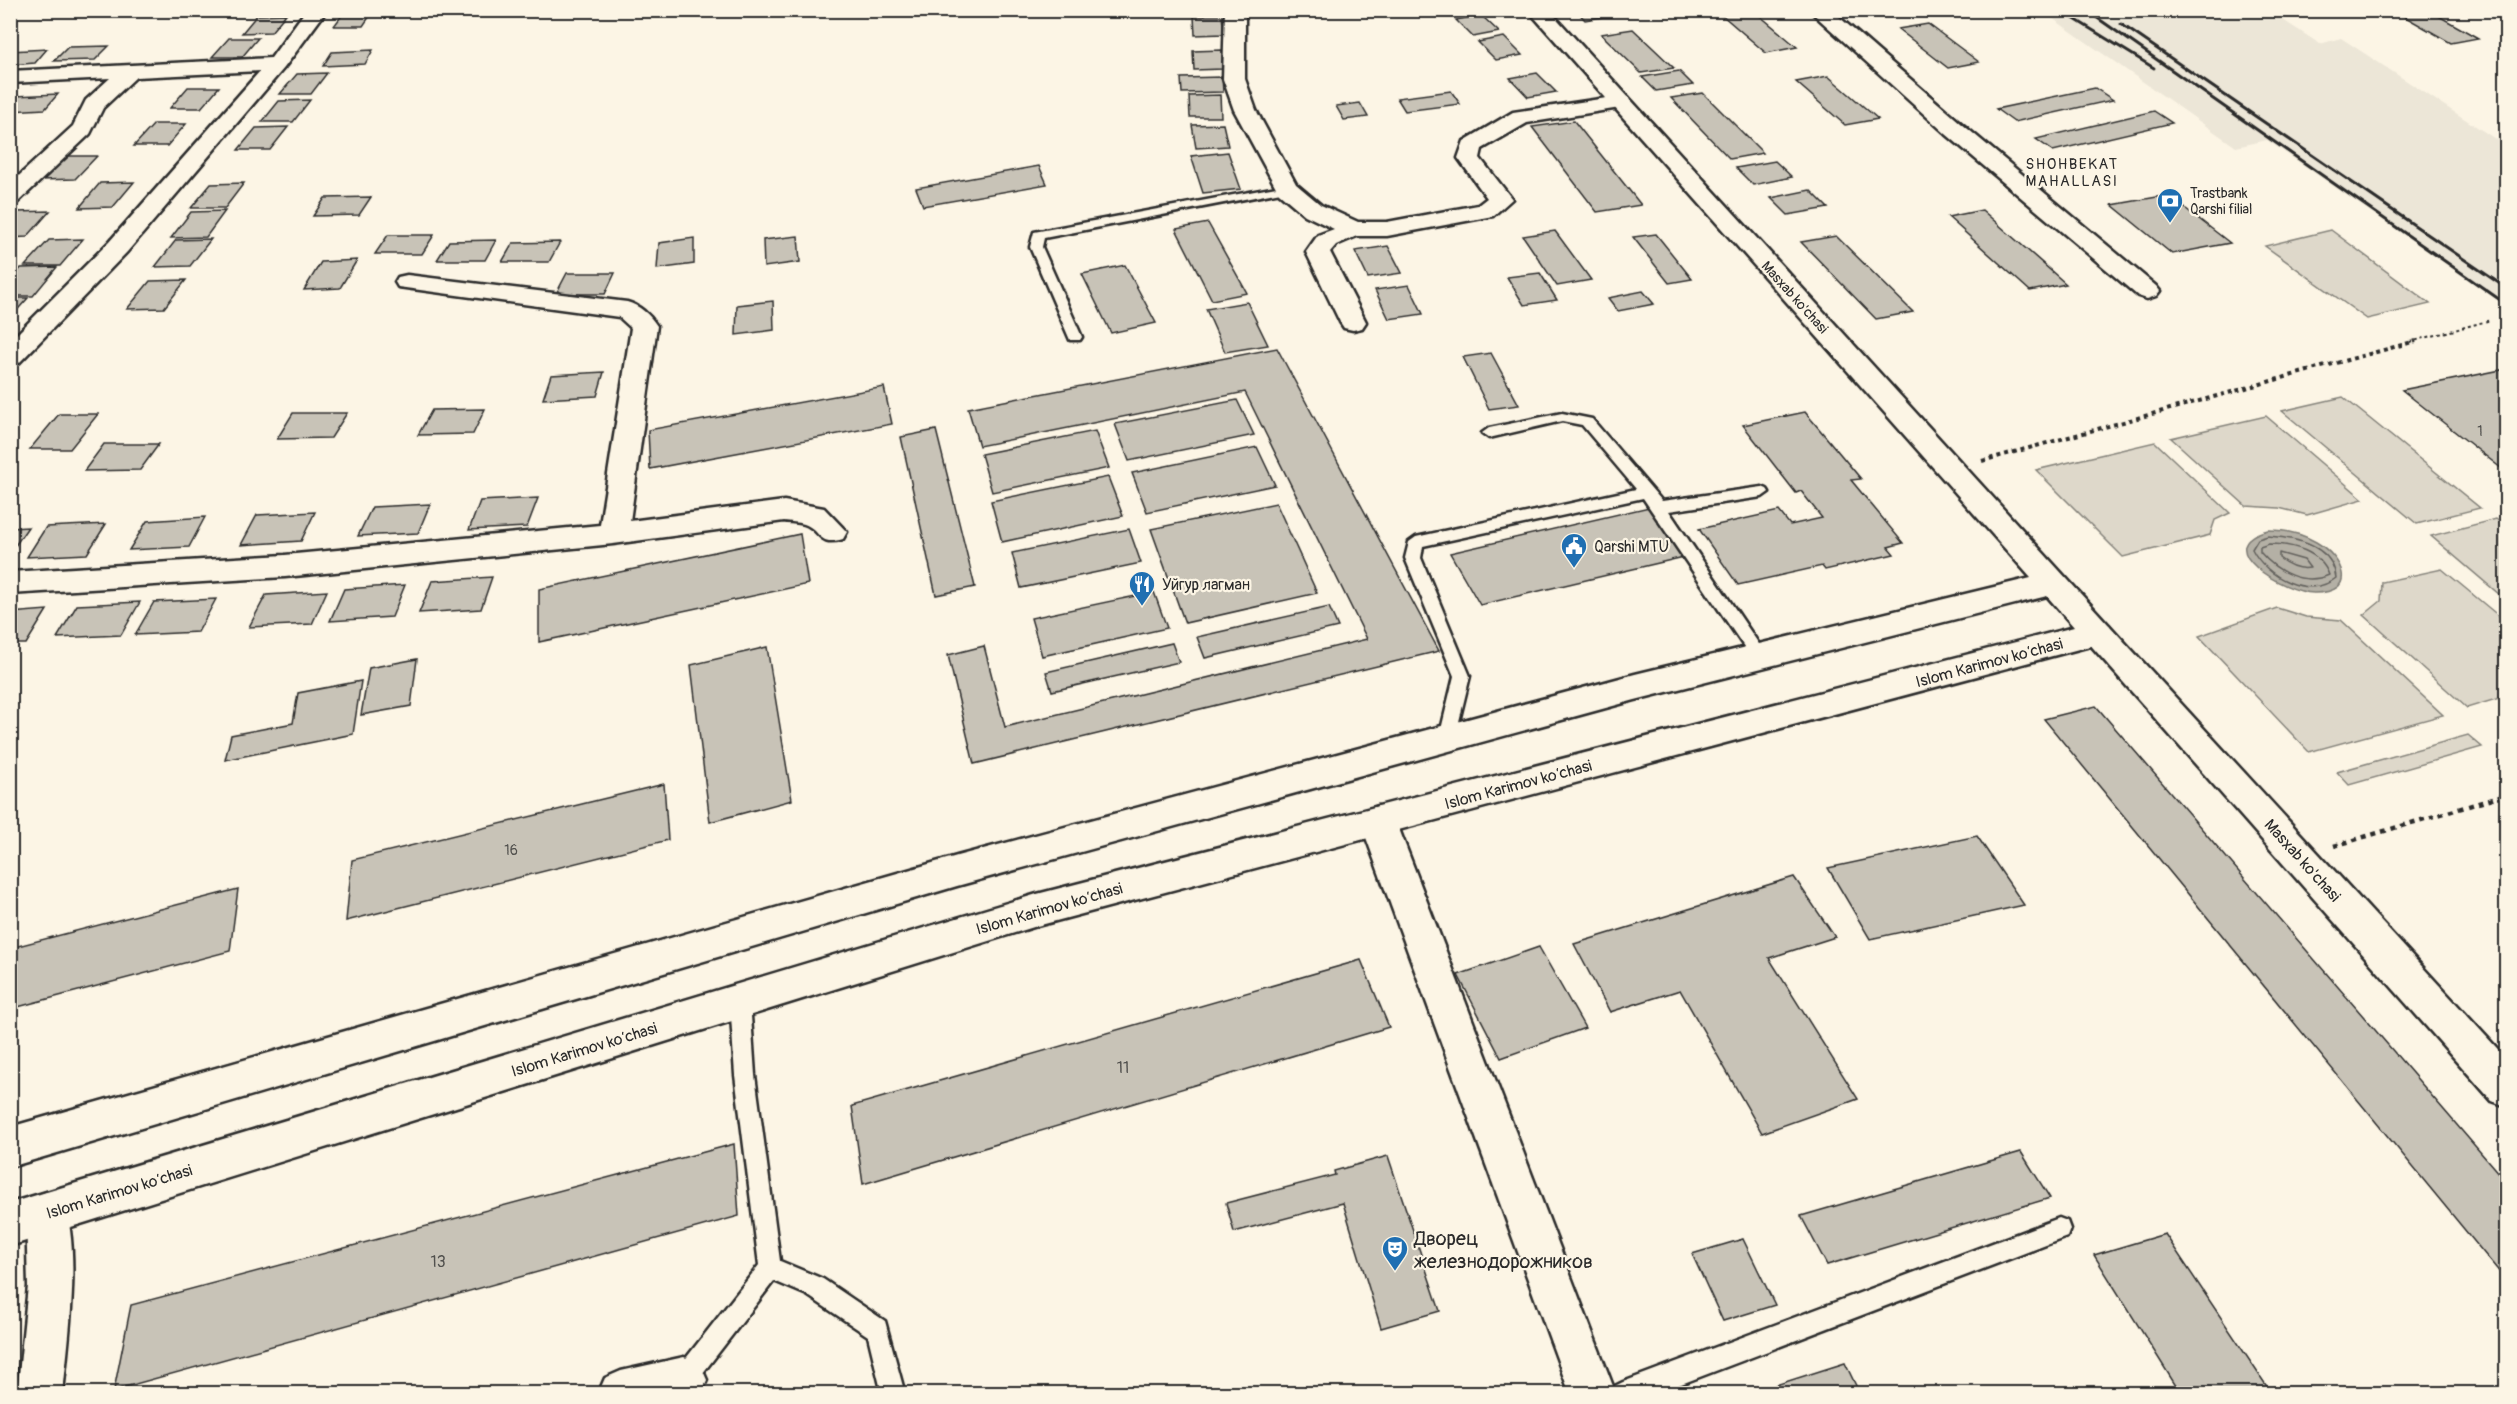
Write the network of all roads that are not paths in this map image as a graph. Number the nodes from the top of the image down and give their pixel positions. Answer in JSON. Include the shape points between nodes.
{"nodes":[{"id":1,"x":317,"y":10,"type":"edge"},
{"id":2,"x":1236,"y":10,"type":"edge"},
{"id":3,"x":1538,"y":10,"type":"edge"},
{"id":4,"x":1819,"y":10,"type":"edge"},
{"id":5,"x":277,"y":64,"type":"junction"},
{"id":6,"x":130,"y":71,"type":"junction"},
{"id":7,"x":10,"y":77,"type":"edge"},
{"id":8,"x":1620,"y":102,"type":"junction"},
{"id":9,"x":1287,"y":188,"type":"junction"},
{"id":10,"x":10,"y":197,"type":"edge"},
{"id":11,"x":1354,"y":229,"type":"junction"},
{"id":12,"x":407,"y":282,"type":"dead end"},
{"id":13,"x":2147,"y":291,"type":"dead end"},
{"id":14,"x":1353,"y":322,"type":"dead end"},
{"id":15,"x":1075,"y":338,"type":"dead end"},
{"id":16,"x":10,"y":357,"type":"edge"},
{"id":17,"x":1489,"y":433,"type":"dead end"},
{"id":18,"x":1646,"y":492,"type":"junction"},
{"id":19,"x":1762,"y":492,"type":"dead end"},
{"id":20,"x":1659,"y":507,"type":"junction"},
{"id":21,"x":832,"y":532,"type":"dead end"},
{"id":22,"x":613,"y":534,"type":"junction"},
{"id":23,"x":10,"y":583,"type":"edge"},
{"id":24,"x":2052,"y":584,"type":"junction"},
{"id":25,"x":2098,"y":633,"type":"junction"},
{"id":26,"x":1759,"y":656,"type":"junction"},
{"id":27,"x":1447,"y":738,"type":"junction"},
{"id":28,"x":1378,"y":821,"type":"junction"},
{"id":29,"x":740,"y":1001,"type":"junction"},
{"id":30,"x":2506,"y":1087,"type":"edge"},
{"id":31,"x":10,"y":1147,"type":"edge"},
{"id":32,"x":29,"y":1219,"type":"edge"},
{"id":33,"x":2059,"y":1229,"type":"dead end"},
{"id":34,"x":770,"y":1268,"type":"junction"},
{"id":35,"x":680,"y":1387,"type":"edge"},
{"id":36,"x":40,"y":1394,"type":"edge"},
{"id":37,"x":621,"y":1394,"type":"edge"},
{"id":38,"x":894,"y":1394,"type":"edge"},
{"id":39,"x":1593,"y":1394,"type":"edge"},
{"id":40,"x":1623,"y":1394,"type":"edge"}],
"edges":[{"from":1,"to":5,"type":"street"},
{"from":2,"to":9,"type":"street","via":[[1234,79],[1245,110]]},
{"from":3,"to":8,"type":"street","name":"Masxab ko'chasi"},
{"from":4,"to":13,"type":"street"},
{"from":5,"to":6,"type":"street"},
{"from":5,"to":16,"type":"street","via":[[118,247]]},
{"from":6,"to":7,"type":"street"},
{"from":6,"to":10,"type":"street","via":[[94,105],[82,129]]},
{"from":8,"to":11,"type":"street","via":[[1521,117],[1472,146],[1469,158],[1500,199],[1485,211],[1387,229]]},
{"from":8,"to":24,"type":"street","name":"Masxab ko'chasi"},
{"from":9,"to":11,"type":"street","via":[[1313,210]]},
{"from":9,"to":15,"type":"lane","via":[[1038,235],[1036,247]]},
{"from":11,"to":14,"type":"street","via":[[1327,240],[1318,252]]},
{"from":12,"to":22,"type":"street","via":[[627,310],[644,326]]},
{"from":17,"to":18,"type":"lane","via":[[1562,417],[1587,422]]},
{"from":18,"to":20,"type":"lane"},
{"from":18,"to":27,"type":"lane","via":[[1416,542],[1413,558],[1462,676]]},
{"from":19,"to":20,"type":"lane"},
{"from":20,"to":26,"type":"lane"},
{"from":21,"to":22,"type":"street","via":[[814,515],[784,511]]},
{"from":22,"to":23,"type":"street","via":[[285,566]]},
{"from":24,"to":25,"type":"street","name":"Masxab ko'chasi"},
{"from":24,"to":26,"type":"street"},
{"from":25,"to":28,"type":"street","name":"Islom Karimov ko‘chasi"},
{"from":25,"to":30,"type":"street","name":"Masxab ko'chasi"},
{"from":26,"to":27,"type":"street"},
{"from":27,"to":31,"type":"street","via":[[934,877]]},
{"from":28,"to":29,"type":"street","name":"Islom Karimov ko‘chasi","via":[[1037,910]]},
{"from":28,"to":39,"type":"street"},
{"from":29,"to":32,"type":"street","name":"Islom Karimov ko‘chasi"},
{"from":29,"to":34,"type":"lane","via":[[745,1075]]},
{"from":32,"to":36,"type":"street","via":[[50,1286]]},
{"from":33,"to":40,"type":"lane"},
{"from":34,"to":35,"type":"lane"},
{"from":34,"to":38,"type":"lane","via":[[815,1287],[877,1329]]},
{"from":35,"to":37,"type":"street"}]}
